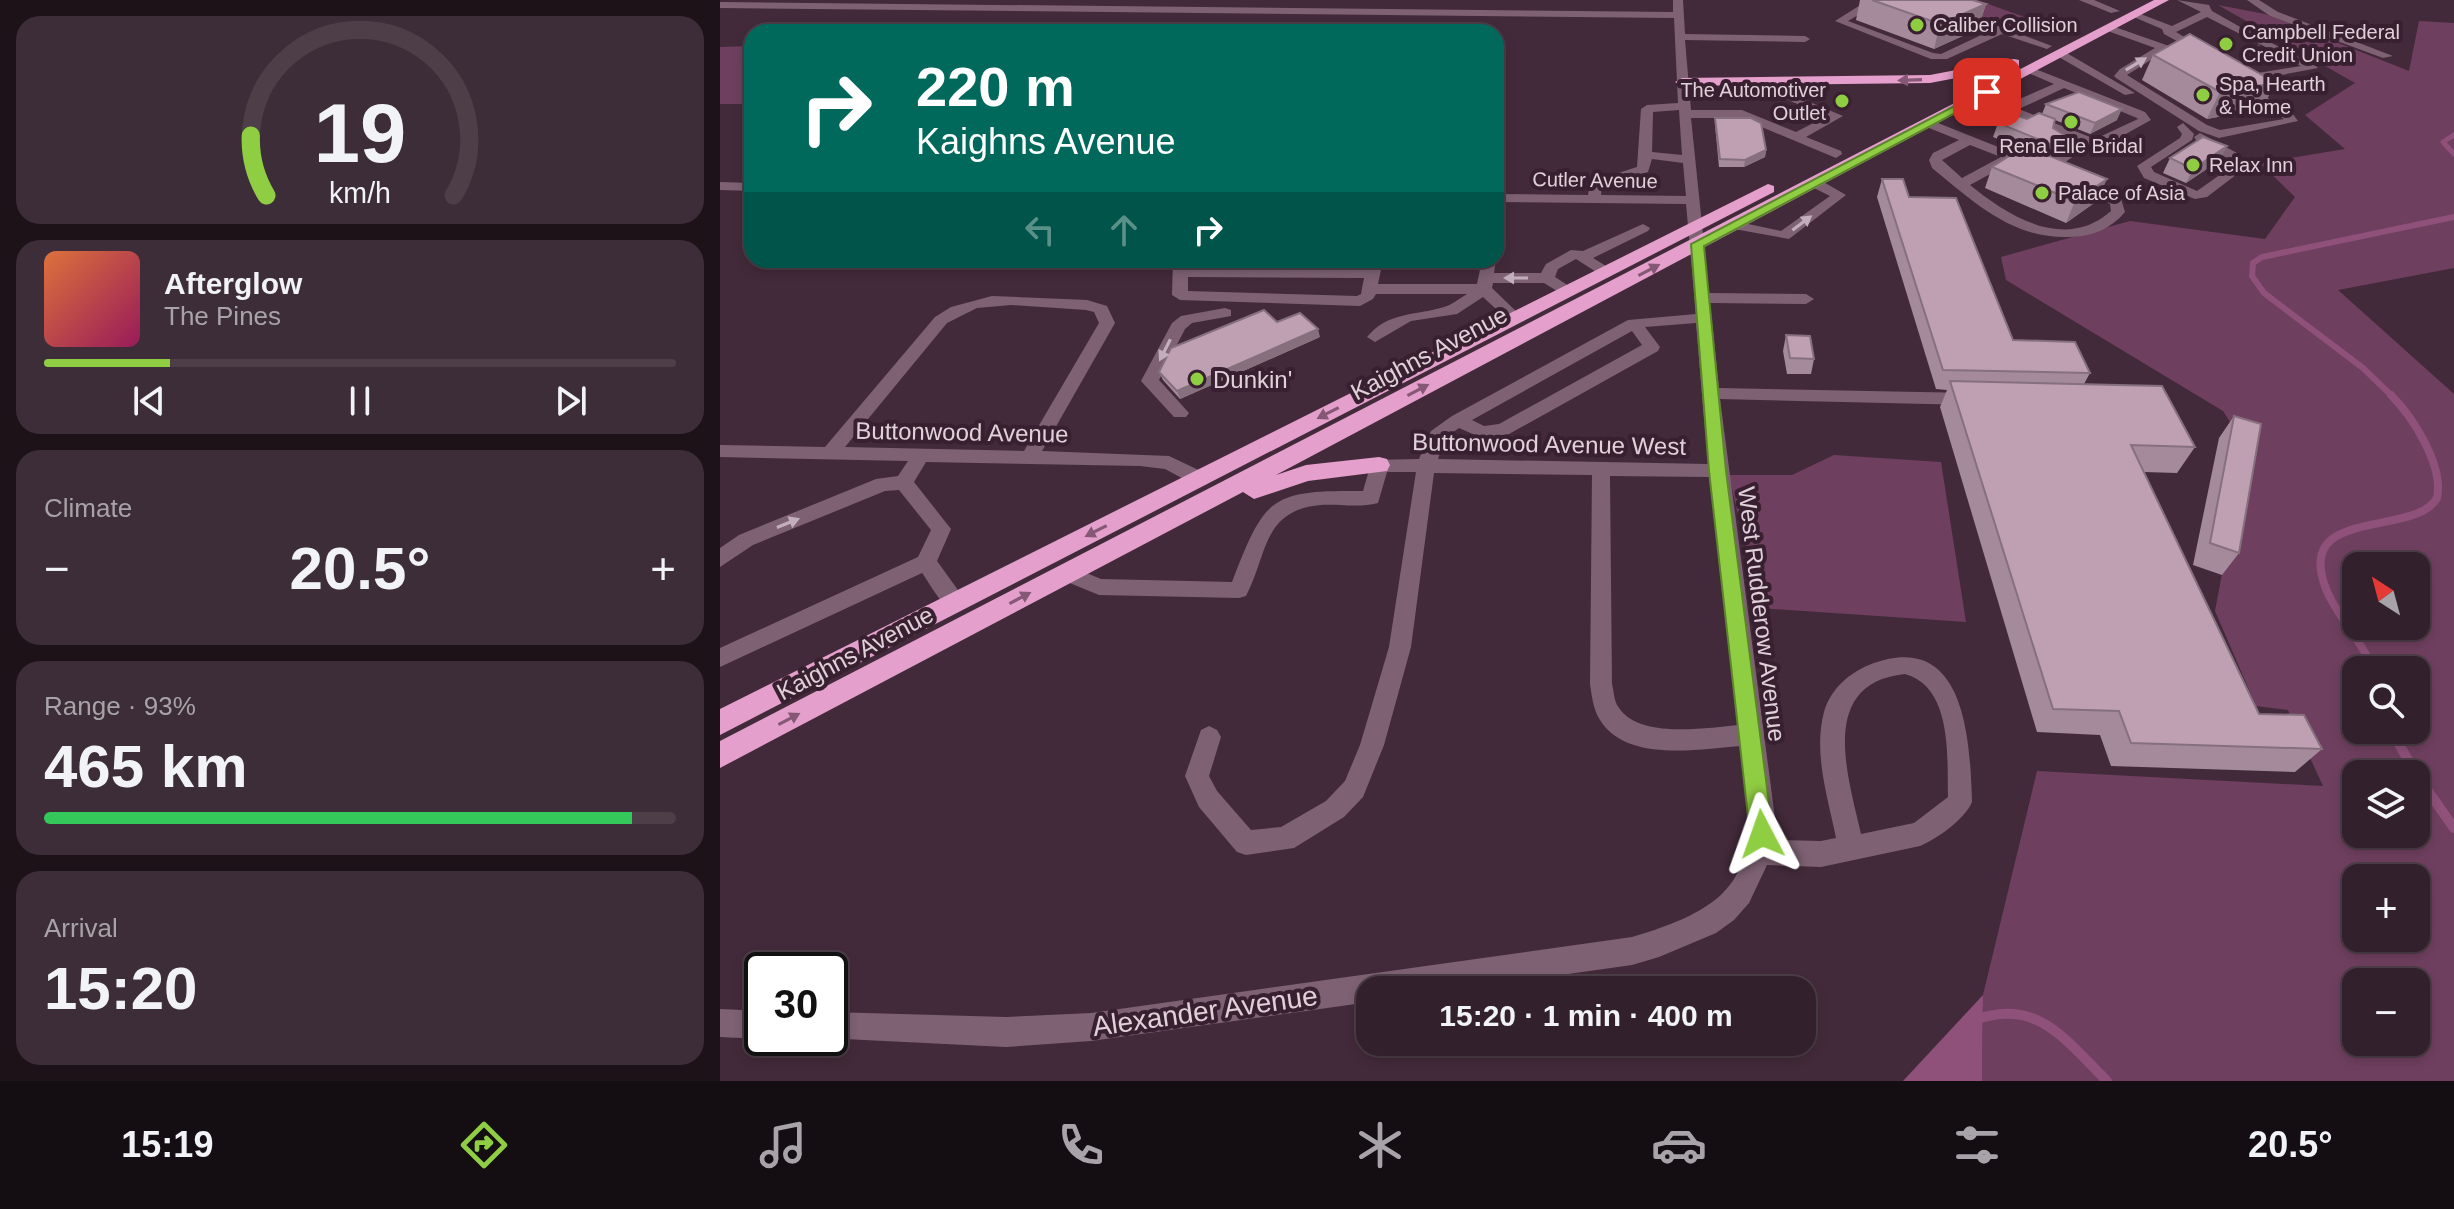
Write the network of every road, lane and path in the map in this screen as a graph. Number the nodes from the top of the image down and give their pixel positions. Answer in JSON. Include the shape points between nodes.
{"nodes":[{"id":1,"x":1156,"y":0,"type":"edge"},
{"id":2,"x":1560,"y":0,"type":"edge"},
{"id":3,"x":1598,"y":0,"type":"edge"},
{"id":4,"x":1678,"y":0,"type":"edge"},
{"id":5,"x":1889,"y":0,"type":"edge"},
{"id":6,"x":2084,"y":0,"type":"edge"},
{"id":7,"x":2163,"y":0,"type":"edge"},
{"id":8,"x":2182,"y":0,"type":"edge"},
{"id":9,"x":2252,"y":0,"type":"edge"},
{"id":10,"x":720,"y":5,"type":"edge"},
{"id":11,"x":2135,"y":8,"type":"edge"},
{"id":12,"x":1148,"y":9,"type":"junction"},
{"id":13,"x":2115,"y":11,"type":"junction"},
{"id":14,"x":2207,"y":13,"type":"junction"},
{"id":15,"x":1558,"y":14,"type":"junction"},
{"id":16,"x":1596,"y":14,"type":"junction"},
{"id":17,"x":1680,"y":15,"type":"junction"},
{"id":18,"x":1973,"y":20,"type":"edge"},
{"id":19,"x":2109,"y":28,"type":"junction"},
{"id":20,"x":2001,"y":30,"type":"junction"},
{"id":21,"x":2168,"y":32,"type":"junction"},
{"id":22,"x":1680,"y":37,"type":"junction"},
{"id":23,"x":1805,"y":39,"type":"dead end"},
{"id":24,"x":2259,"y":42,"type":"tunnel mouth"},
{"id":25,"x":2163,"y":48,"type":"junction"},
{"id":26,"x":2277,"y":49,"type":"junction"},
{"id":27,"x":2054,"y":50,"type":"junction"},
{"id":28,"x":2209,"y":55,"type":"edge"},
{"id":29,"x":2387,"y":56,"type":"dead end"},
{"id":30,"x":2196,"y":61,"type":"edge"},
{"id":31,"x":2014,"y":63,"type":"junction"},
{"id":32,"x":2223,"y":63,"type":"edge"},
{"id":33,"x":2030,"y":70,"type":"junction"},
{"id":34,"x":1682,"y":82,"type":"junction"},
{"id":35,"x":1764,"y":82,"type":"junction"},
{"id":36,"x":2234,"y":83,"type":"edge"},
{"id":37,"x":2063,"y":84,"type":"junction"},
{"id":38,"x":1987,"y":92,"type":"junction"},
{"id":39,"x":1965,"y":104,"type":"junction"},
{"id":40,"x":2017,"y":104,"type":"junction"},
{"id":41,"x":1685,"y":110,"type":"junction"},
{"id":42,"x":1967,"y":121,"type":"junction"},
{"id":43,"x":1928,"y":123,"type":"junction"},
{"id":44,"x":2183,"y":127,"type":"junction"},
{"id":45,"x":1796,"y":137,"type":"junction"},
{"id":46,"x":1969,"y":140,"type":"junction"},
{"id":47,"x":1646,"y":155,"type":"junction"},
{"id":48,"x":1829,"y":157,"type":"joint"},
{"id":49,"x":2011,"y":157,"type":"junction"},
{"id":50,"x":1690,"y":160,"type":"junction"},
{"id":51,"x":2045,"y":171,"type":"junction"},
{"id":52,"x":1795,"y":175,"type":"dead end"},
{"id":53,"x":1815,"y":183,"type":"junction"},
{"id":54,"x":1961,"y":184,"type":"junction"},
{"id":55,"x":720,"y":186,"type":"edge"},
{"id":56,"x":744,"y":187,"type":"edge"},
{"id":57,"x":1504,"y":198,"type":"edge"},
{"id":58,"x":1538,"y":199,"type":"junction"},
{"id":59,"x":1594,"y":200,"type":"junction"},
{"id":60,"x":1694,"y":200,"type":"junction"},
{"id":61,"x":1638,"y":205,"type":"junction"},
{"id":62,"x":1734,"y":225,"type":"junction"},
{"id":63,"x":1643,"y":228,"type":"junction"},
{"id":64,"x":1697,"y":235,"type":"junction"},
{"id":65,"x":1666,"y":241,"type":"junction"},
{"id":66,"x":1583,"y":257,"type":"junction"},
{"id":67,"x":1180,"y":268,"type":"edge"},
{"id":68,"x":1228,"y":268,"type":"edge"},
{"id":69,"x":1488,"y":268,"type":"edge"},
{"id":70,"x":1606,"y":272,"type":"junction"},
{"id":71,"x":1373,"y":274,"type":"edge"},
{"id":72,"x":1547,"y":278,"type":"junction"},
{"id":73,"x":1485,"y":284,"type":"junction"},
{"id":74,"x":1567,"y":291,"type":"junction"},
{"id":75,"x":1703,"y":298,"type":"junction"},
{"id":76,"x":1806,"y":299,"type":"dead end"},
{"id":77,"x":1225,"y":313,"type":"dead end"},
{"id":78,"x":1515,"y":318,"type":"junction"},
{"id":79,"x":1704,"y":318,"type":"junction"},
{"id":80,"x":1634,"y":323,"type":"junction"},
{"id":81,"x":1375,"y":337,"type":"dead end"},
{"id":82,"x":1711,"y":393,"type":"junction"},
{"id":83,"x":1996,"y":399,"type":"edge"},
{"id":84,"x":1180,"y":413,"type":"dead end"},
{"id":85,"x":1458,"y":420,"type":"junction"},
{"id":86,"x":720,"y":451,"type":"edge"},
{"id":87,"x":830,"y":453,"type":"junction"},
{"id":88,"x":921,"y":455,"type":"junction"},
{"id":89,"x":1030,"y":457,"type":"junction"},
{"id":90,"x":1379,"y":465,"type":"junction"},
{"id":91,"x":1426,"y":466,"type":"junction"},
{"id":92,"x":1601,"y":469,"type":"junction"},
{"id":93,"x":1718,"y":471,"type":"junction"},
{"id":94,"x":1200,"y":479,"type":"junction"},
{"id":95,"x":904,"y":483,"type":"junction"},
{"id":96,"x":1126,"y":543,"type":"junction"},
{"id":97,"x":720,"y":559,"type":"edge"},
{"id":98,"x":926,"y":562,"type":"junction"},
{"id":99,"x":1067,"y":573,"type":"junction"},
{"id":100,"x":956,"y":603,"type":"junction"},
{"id":101,"x":720,"y":658,"type":"edge"},
{"id":102,"x":720,"y":723,"type":"edge"},
{"id":103,"x":1750,"y":735,"type":"junction"},
{"id":104,"x":1209,"y":737,"type":"dead end"},
{"id":105,"x":720,"y":755,"type":"edge"},
{"id":106,"x":1851,"y":848,"type":"junction"},
{"id":107,"x":1759,"y":852,"type":"junction"},
{"id":108,"x":1745,"y":883,"type":"joint"},
{"id":109,"x":720,"y":1023,"type":"edge"},
{"id":110,"x":744,"y":1024,"type":"edge"},
{"id":111,"x":848,"y":1026,"type":"edge"}],
"edges":[{"from":1,"to":12,"type":"street"},
{"from":2,"to":15,"type":"street"},
{"from":3,"to":16,"type":"street"},
{"from":4,"to":17,"type":"street","name":"West Rudderow Avenue"},
{"from":5,"to":20,"type":"street","via":[[1840,21],[1943,57]]},
{"from":6,"to":13,"type":"street"},
{"from":7,"to":11,"type":"highway","name":"Kaighns Avenue"},
{"from":8,"to":14,"type":"street","via":[[2205,7]]},
{"from":9,"to":29,"type":"street","via":[[2274,14]]},
{"from":10,"to":12,"type":"street"},
{"from":11,"to":13,"type":"highway","name":"Kaighns Avenue"},
{"from":11,"to":19,"type":"highway","name":"Kaighns Avenue"},
{"from":11,"to":21,"type":"street"},
{"from":12,"to":15,"type":"street"},
{"from":13,"to":27,"type":"highway","name":"Kaighns Avenue"},
{"from":14,"to":21,"type":"street"},
{"from":14,"to":26,"type":"street","via":[[2268,39]]},
{"from":15,"to":16,"type":"street"},
{"from":16,"to":17,"type":"street"},
{"from":17,"to":22,"type":"street","name":"West Rudderow Avenue"},
{"from":18,"to":20,"type":"street"},
{"from":19,"to":25,"type":"street"},
{"from":19,"to":27,"type":"highway","name":"Kaighns Avenue"},
{"from":20,"to":27,"type":"street"},
{"from":21,"to":28,"type":"street"},
{"from":22,"to":23,"type":"street"},
{"from":22,"to":34,"type":"street","name":"West Rudderow Avenue"},
{"from":24,"to":26,"type":"street"},
{"from":25,"to":30,"type":"street"},
{"from":36,"to":25,"type":"street","one_way":true,"via":[[2292,121],[2219,134],[2120,76]]},
{"from":26,"to":32,"type":"street","via":[[2312,68],[2250,78]]},
{"from":27,"to":31,"type":"highway","name":"Kaighns Avenue"},
{"from":27,"to":33,"type":"highway","name":"Kaighns Avenue"},
{"from":27,"to":44,"type":"street"},
{"from":31,"to":35,"type":"highway","one_way":true,"via":[[1930,79]]},
{"from":31,"to":48,"type":"highway","name":"Kaighns Avenue"},
{"from":33,"to":37,"type":"street"},
{"from":33,"to":38,"type":"highway","name":"Kaighns Avenue"},
{"from":34,"to":35,"type":"highway"},
{"from":34,"to":41,"type":"street","name":"West Rudderow Avenue"},
{"from":35,"to":45,"type":"street","via":[[1837,116]]},
{"from":37,"to":40,"type":"street"},
{"from":37,"to":40,"type":"street","via":[[2145,120],[2093,143],[2013,111]]},
{"from":38,"to":39,"type":"highway","name":"Kaighns Avenue"},
{"from":38,"to":40,"type":"street"},
{"from":39,"to":42,"type":"street"},
{"from":39,"to":43,"type":"highway","name":"Kaighns Avenue"},
{"from":41,"to":45,"type":"street","via":[[1742,114]]},
{"from":41,"to":47,"type":"street","via":[[1647,109]]},
{"from":41,"to":50,"type":"street","name":"West Rudderow Avenue"},
{"from":42,"to":43,"type":"street"},
{"from":42,"to":46,"type":"street"},
{"from":42,"to":51,"type":"street","via":[[2074,148]]},
{"from":43,"to":53,"type":"highway","name":"Kaighns Avenue"},
{"from":44,"to":44,"type":"street","via":[[2186,140],[2144,170],[2186,193],[2202,194],[2238,163]]},
{"from":45,"to":48,"type":"street"},
{"from":46,"to":49,"type":"street"},
{"from":46,"to":54,"type":"street","via":[[1935,160]]},
{"from":47,"to":50,"type":"street"},
{"from":47,"to":59,"type":"street","via":[[1643,169],[1595,185]]},
{"from":49,"to":51,"type":"street"},
{"from":49,"to":54,"type":"street"},
{"from":50,"to":60,"type":"street","name":"West Rudderow Avenue"},
{"from":51,"to":54,"type":"street","via":[[2106,196],[2116,202],[2118,212],[2097,228],[2078,233],[2032,232],[2013,224]]},
{"from":52,"to":64,"type":"highway","name":"Kaighns Avenue"},
{"from":53,"to":62,"type":"highway","name":"Kaighns Avenue"},
{"from":62,"to":53,"type":"street","one_way":true,"via":[[1784,236],[1839,195]]},
{"from":55,"to":56,"type":"street"},
{"from":57,"to":58,"type":"street","name":"Cutler Avenue"},
{"from":58,"to":59,"type":"street","name":"Cutler Avenue"},
{"from":58,"to":61,"type":"street","via":[[1536,209]]},
{"from":59,"to":61,"type":"street","name":"Cutler Avenue"},
{"from":60,"to":61,"type":"street","name":"Cutler Avenue"},
{"from":60,"to":64,"type":"street","name":"West Rudderow Avenue"},
{"from":61,"to":63,"type":"street"},
{"from":62,"to":64,"type":"highway","name":"Kaighns Avenue"},
{"from":63,"to":65,"type":"street"},
{"from":63,"to":66,"type":"street"},
{"from":64,"to":65,"type":"highway","name":"Kaighns Avenue"},
{"from":64,"to":75,"type":"street","name":"West Rudderow Avenue"},
{"from":96,"to":64,"type":"highway","name":"Kaighns Avenue","one_way":true},
{"from":65,"to":70,"type":"highway","name":"Kaighns Avenue"},
{"from":66,"to":70,"type":"street"},
{"from":66,"to":72,"type":"street","via":[[1576,253],[1551,267]]},
{"from":67,"to":71,"type":"street","via":[[1180,295],[1360,301],[1368,296]]},
{"from":68,"to":71,"type":"street"},
{"from":69,"to":73,"type":"street"},
{"from":70,"to":74,"type":"highway","name":"Kaighns Avenue"},
{"from":71,"to":73,"type":"street"},
{"from":72,"to":73,"type":"street","one_way":true},
{"from":72,"to":74,"type":"street"},
{"from":73,"to":78,"type":"street"},
{"from":73,"to":81,"type":"street","via":[[1451,311],[1407,317]]},
{"from":74,"to":78,"type":"highway","name":"Kaighns Avenue"},
{"from":75,"to":76,"type":"street"},
{"from":75,"to":79,"type":"street","name":"West Rudderow Avenue"},
{"from":77,"to":84,"type":"street","one_way":true,"via":[[1187,319],[1178,326],[1150,381]]},
{"from":78,"to":94,"type":"highway","name":"Kaighns Avenue","one_way":true},
{"from":79,"to":80,"type":"street"},
{"from":79,"to":82,"type":"street","name":"West Rudderow Avenue"},
{"from":80,"to":85,"type":"street"},
{"from":80,"to":85,"type":"street","via":[[1652,347],[1503,430],[1482,432]]},
{"from":82,"to":83,"type":"street"},
{"from":82,"to":93,"type":"street","name":"West Rudderow Avenue"},
{"from":85,"to":91,"type":"street","via":[[1437,435]]},
{"from":86,"to":87,"type":"street","name":"Buttonwood Avenue"},
{"from":87,"to":88,"type":"street","name":"Buttonwood Avenue"},
{"from":87,"to":89,"type":"street","via":[[954,310],[983,301],[1101,309],[1107,323]]},
{"from":88,"to":89,"type":"street","name":"Buttonwood Avenue"},
{"from":88,"to":95,"type":"street"},
{"from":89,"to":94,"type":"street","name":"Buttonwood Avenue","via":[[1156,461]]},
{"from":90,"to":91,"type":"street","name":"Buttonwood Avenue West"},
{"from":90,"to":96,"type":"highway","via":[[1288,478]]},
{"from":90,"to":99,"type":"street","via":[[1371,498],[1318,498],[1272,514],[1239,590],[1099,587]]},
{"from":91,"to":92,"type":"street","name":"Buttonwood Avenue West"},
{"from":91,"to":104,"type":"street","via":[[1400,647],[1354,789],[1335,809],[1285,839],[1246,843],[1208,799],[1197,776]]},
{"from":92,"to":93,"type":"street","name":"Buttonwood Avenue West"},
{"from":92,"to":103,"type":"street","via":[[1601,684],[1607,712],[1619,726],[1652,739]]},
{"from":93,"to":103,"type":"street","name":"West Rudderow Avenue"},
{"from":94,"to":100,"type":"highway","name":"Kaighns Avenue","one_way":true},
{"from":97,"to":95,"type":"street","one_way":true,"via":[[746,540],[883,484]]},
{"from":95,"to":98,"type":"street","via":[[941,529]]},
{"from":96,"to":99,"type":"highway","name":"Kaighns Avenue"},
{"from":98,"to":100,"type":"street"},
{"from":98,"to":101,"type":"street"},
{"from":105,"to":99,"type":"highway","name":"Kaighns Avenue","one_way":true},
{"from":100,"to":102,"type":"highway","name":"Kaighns Avenue"},
{"from":103,"to":107,"type":"street","name":"West Rudderow Avenue","via":[[1762,818]]},
{"from":106,"to":106,"type":"street","via":[[1920,834],[1960,802],[1957,735],[1939,684],[1919,667],[1889,664],[1854,683],[1835,711],[1835,759]]},
{"from":106,"to":107,"type":"street","via":[[1821,854]]},
{"from":107,"to":108,"type":"street","name":"West Rudderow Avenue"},
{"from":108,"to":111,"type":"street","name":"Alexander Avenue","via":[[1708,925],[1663,942],[1594,957],[1049,1031]]},
{"from":109,"to":110,"type":"street"}]}
